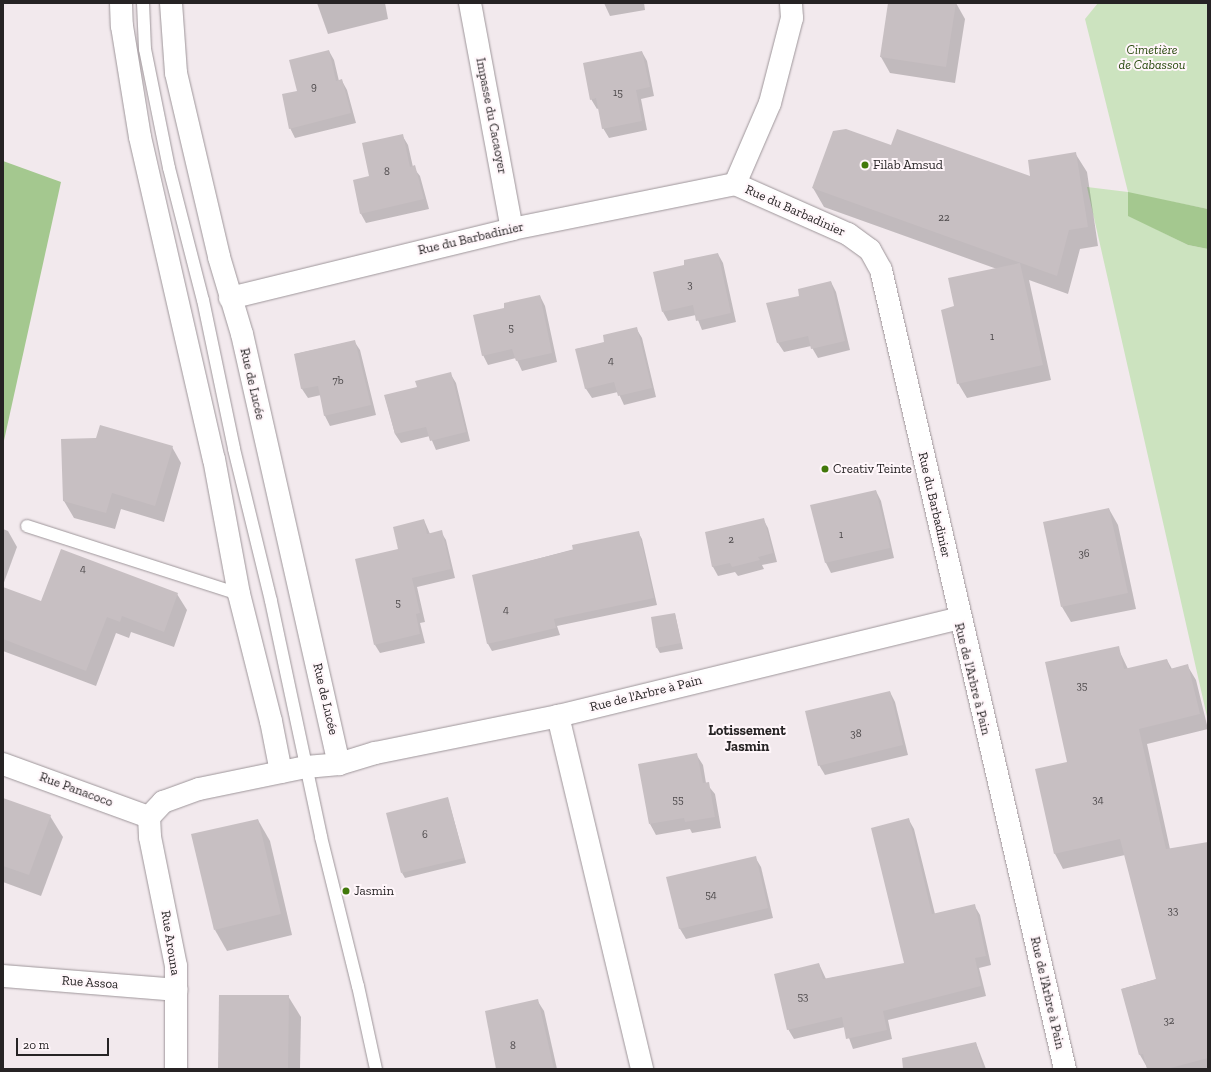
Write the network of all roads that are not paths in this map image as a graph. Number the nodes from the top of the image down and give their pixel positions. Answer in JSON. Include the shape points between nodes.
{"nodes":[{"id":1,"x":121,"y":3,"type":"edge"},
{"id":2,"x":144,"y":3,"type":"edge"},
{"id":3,"x":171,"y":3,"type":"edge"},
{"id":4,"x":470,"y":3,"type":"edge"},
{"id":5,"x":791,"y":3,"type":"edge"},
{"id":6,"x":735,"y":184,"type":"junction"},
{"id":7,"x":512,"y":229,"type":"junction"},
{"id":8,"x":230,"y":298,"type":"junction"},
{"id":9,"x":27,"y":526,"type":"dead end"},
{"id":10,"x":239,"y":594,"type":"junction"},
{"id":11,"x":959,"y":618,"type":"junction"},
{"id":12,"x":558,"y":716,"type":"junction"},
{"id":13,"x":3,"y":764,"type":"edge"},
{"id":14,"x":339,"y":764,"type":"junction"},
{"id":15,"x":306,"y":767,"type":"junction"},
{"id":16,"x":281,"y":772,"type":"junction"},
{"id":17,"x":149,"y":818,"type":"junction"},
{"id":18,"x":3,"y":976,"type":"edge"},
{"id":19,"x":176,"y":990,"type":"junction"},
{"id":20,"x":176,"y":1069,"type":"edge"},
{"id":21,"x":376,"y":1069,"type":"edge"},
{"id":22,"x":642,"y":1069,"type":"edge"},
{"id":23,"x":1064,"y":1069,"type":"edge"}],
"edges":[{"from":1,"to":10,"type":"street","via":[[122,26],[140,137],[212,451]]},
{"from":2,"to":15,"type":"lane","via":[[145,49],[169,168],[203,300],[234,449],[298,719]]},
{"from":3,"to":8,"type":"street","name":"Rue de Lucée","via":[[176,73]]},
{"from":4,"to":7,"type":"street","name":"Impasse du Cacaoyer"},
{"from":5,"to":6,"type":"street","via":[[792,18],[770,103]]},
{"from":6,"to":7,"type":"street","name":"Rue du Barbadinier"},
{"from":6,"to":11,"type":"street","name":"Rue du Barbadinier","via":[[848,234],[870,250],[881,270]]},
{"from":7,"to":8,"type":"street","name":"Rue du Barbadinier"},
{"from":8,"to":14,"type":"street","name":"Rue de Lucée","via":[[242,334]]},
{"from":9,"to":10,"type":"lane"},
{"from":10,"to":16,"type":"street"},
{"from":11,"to":12,"type":"street","name":"Rue de l'Arbre à Pain"},
{"from":11,"to":23,"type":"street","name":"Rue de l'Arbre à Pain"},
{"from":12,"to":14,"type":"street","name":"Rue de l'Arbre à Pain","via":[[376,753]]},
{"from":12,"to":22,"type":"street"},
{"from":13,"to":17,"type":"street","name":"Rue Panacoco"},
{"from":14,"to":15,"type":"street","name":"Rue de l'Arbre à Pain"},
{"from":15,"to":16,"type":"street","name":"Rue de l'Arbre à Pain"},
{"from":15,"to":21,"type":"lane"},
{"from":16,"to":17,"type":"street","name":"Rue de l'Arbre à Pain","via":[[199,789],[163,802]]},
{"from":17,"to":19,"type":"street","name":"Rue Arouna","via":[[150,837],[176,966]]},
{"from":18,"to":19,"type":"street","name":"Rue Assoa"},
{"from":19,"to":20,"type":"street","name":"Rue Arouna"}]}
